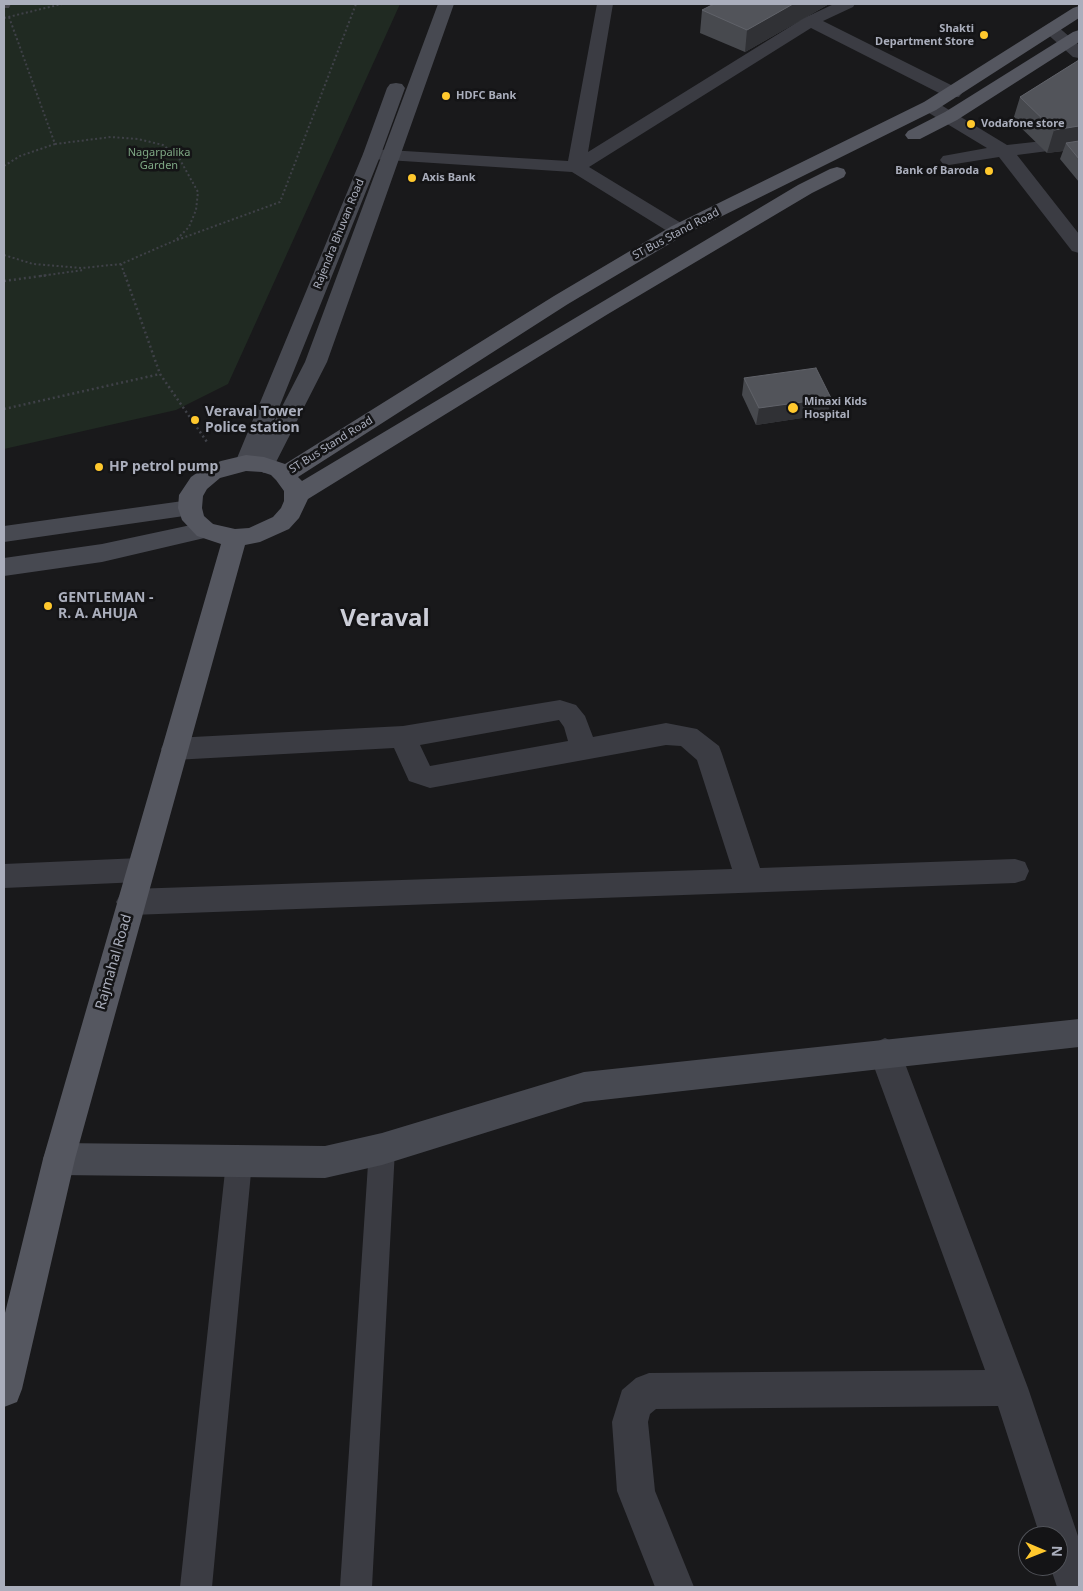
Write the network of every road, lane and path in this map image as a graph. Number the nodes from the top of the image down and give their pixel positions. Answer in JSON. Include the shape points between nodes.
{"nodes":[{"id":1,"x":62,"y":4,"type":"edge"},
{"id":2,"x":356,"y":4,"type":"edge"},
{"id":3,"x":427,"y":4,"type":"edge"},
{"id":4,"x":446,"y":4,"type":"edge"},
{"id":5,"x":605,"y":4,"type":"edge"},
{"id":6,"x":847,"y":4,"type":"edge"},
{"id":7,"x":1079,"y":11,"type":"edge"},
{"id":8,"x":9,"y":17,"type":"junction"},
{"id":9,"x":4,"y":18,"type":"edge"},
{"id":10,"x":810,"y":21,"type":"junction"},
{"id":11,"x":1050,"y":28,"type":"junction"},
{"id":12,"x":1075,"y":43,"type":"edge"},
{"id":13,"x":419,"y":51,"type":"junction"},
{"id":14,"x":953,"y":93,"type":"junction"},
{"id":15,"x":930,"y":106,"type":"junction"},
{"id":16,"x":950,"y":116,"type":"junction"},
{"id":17,"x":899,"y":142,"type":"dead end"},
{"id":18,"x":1079,"y":142,"type":"edge"},
{"id":19,"x":56,"y":144,"type":"junction"},
{"id":20,"x":1004,"y":151,"type":"junction"},
{"id":21,"x":372,"y":154,"type":"junction"},
{"id":22,"x":392,"y":155,"type":"junction"},
{"id":23,"x":949,"y":160,"type":"dead end"},
{"id":24,"x":856,"y":164,"type":"dead end"},
{"id":25,"x":4,"y":166,"type":"edge"},
{"id":26,"x":576,"y":167,"type":"junction"},
{"id":27,"x":679,"y":230,"type":"junction"},
{"id":28,"x":176,"y":240,"type":"junction"},
{"id":29,"x":1079,"y":247,"type":"edge"},
{"id":30,"x":4,"y":255,"type":"edge"},
{"id":31,"x":121,"y":264,"type":"junction"},
{"id":32,"x":4,"y":281,"type":"edge"},
{"id":33,"x":160,"y":374,"type":"junction"},
{"id":34,"x":4,"y":409,"type":"edge"},
{"id":35,"x":255,"y":468,"type":"junction"},
{"id":36,"x":296,"y":495,"type":"junction"},
{"id":37,"x":190,"y":508,"type":"junction"},
{"id":38,"x":205,"y":530,"type":"junction"},
{"id":39,"x":4,"y":534,"type":"edge"},
{"id":40,"x":235,"y":537,"type":"junction"},
{"id":41,"x":4,"y":567,"type":"edge"},
{"id":42,"x":403,"y":737,"type":"junction"},
{"id":43,"x":174,"y":749,"type":"junction"},
{"id":44,"x":584,"y":749,"type":"junction"},
{"id":45,"x":140,"y":870,"type":"junction"},
{"id":46,"x":1015,"y":871,"type":"dead end"},
{"id":47,"x":4,"y":876,"type":"edge"},
{"id":48,"x":750,"y":880,"type":"junction"},
{"id":49,"x":131,"y":902,"type":"junction"},
{"id":50,"x":1079,"y":1033,"type":"edge"},
{"id":51,"x":885,"y":1054,"type":"junction"},
{"id":52,"x":382,"y":1148,"type":"junction"},
{"id":53,"x":59,"y":1159,"type":"junction"},
{"id":54,"x":239,"y":1162,"type":"junction"},
{"id":55,"x":4,"y":1388,"type":"edge"},
{"id":56,"x":1010,"y":1388,"type":"junction"},
{"id":57,"x":196,"y":1587,"type":"edge"},
{"id":58,"x":356,"y":1587,"type":"edge"},
{"id":59,"x":674,"y":1587,"type":"edge"},
{"id":60,"x":1076,"y":1587,"type":"edge"}],
"edges":[{"from":1,"to":8,"type":"path"},
{"from":2,"to":28,"type":"path","via":[[280,202]]},
{"from":3,"to":13,"type":"street","name":"Rajendra Bhuvan Road"},
{"from":4,"to":13,"type":"street"},
{"from":5,"to":26,"type":"street"},
{"from":6,"to":10,"type":"street"},
{"from":7,"to":11,"type":"main road","name":"ST Bus Stand Road"},
{"from":8,"to":9,"type":"path"},
{"from":8,"to":19,"type":"path"},
{"from":10,"to":14,"type":"street"},
{"from":10,"to":26,"type":"street"},
{"from":11,"to":12,"type":"street"},
{"from":11,"to":14,"type":"main road","name":"ST Bus Stand Road"},
{"from":12,"to":16,"type":"main road"},
{"from":13,"to":21,"type":"street","name":"Rajendra Bhuvan Road"},
{"from":13,"to":22,"type":"street"},
{"from":14,"to":15,"type":"main road","name":"ST Bus Stand Road"},
{"from":15,"to":16,"type":"street"},
{"from":15,"to":27,"type":"main road","name":"ST Bus Stand Road"},
{"from":16,"to":17,"type":"main road"},
{"from":16,"to":20,"type":"street"},
{"from":18,"to":20,"type":"street"},
{"from":19,"to":25,"type":"path","via":[[20,156]]},
{"from":19,"to":28,"type":"path","via":[[129,138],[163,145],[179,158],[198,192],[196,210],[189,227]]},
{"from":20,"to":23,"type":"street"},
{"from":20,"to":29,"type":"street"},
{"from":21,"to":22,"type":"street"},
{"from":21,"to":35,"type":"street","name":"Rajendra Bhuvan Road"},
{"from":22,"to":26,"type":"street"},
{"from":22,"to":35,"type":"street","via":[[316,362]]},
{"from":24,"to":36,"type":"main road","name":"ST Bus Stand Road","via":[[805,189]]},
{"from":26,"to":27,"type":"street"},
{"from":27,"to":35,"type":"main road","name":"ST Bus Stand Road","via":[[561,300]]},
{"from":28,"to":31,"type":"path"},
{"from":30,"to":31,"type":"path","via":[[32,264],[82,268]]},
{"from":31,"to":32,"type":"path"},
{"from":31,"to":33,"type":"path"},
{"from":33,"to":34,"type":"path"},
{"from":33,"to":35,"type":"path"},
{"from":35,"to":36,"type":"main road","via":[[296,490]]},
{"from":35,"to":37,"type":"main road","via":[[212,473],[191,495]]},
{"from":36,"to":40,"type":"main road","via":[[291,512],[281,523],[252,536]]},
{"from":37,"to":38,"type":"main road","via":[[194,520]]},
{"from":37,"to":39,"type":"street"},
{"from":38,"to":40,"type":"main road"},
{"from":38,"to":41,"type":"street","via":[[102,553]]},
{"from":40,"to":43,"type":"main road","name":"Rajmahal Road"},
{"from":42,"to":43,"type":"street"},
{"from":42,"to":44,"type":"street","via":[[419,773],[430,777]]},
{"from":42,"to":44,"type":"street","via":[[560,710],[567,712],[576,723]]},
{"from":43,"to":45,"type":"main road","name":"Rajmahal Road"},
{"from":44,"to":48,"type":"street","via":[[666,734],[688,736],[709,754]]},
{"from":45,"to":47,"type":"street"},
{"from":45,"to":49,"type":"main road","name":"Rajmahal Road"},
{"from":46,"to":48,"type":"street"},
{"from":48,"to":49,"type":"street"},
{"from":49,"to":53,"type":"main road","name":"Rajmahal Road"},
{"from":50,"to":51,"type":"street"},
{"from":51,"to":52,"type":"street","via":[[584,1087]]},
{"from":51,"to":56,"type":"street"},
{"from":52,"to":54,"type":"street","via":[[325,1162]]},
{"from":52,"to":58,"type":"lane"},
{"from":53,"to":54,"type":"street"},
{"from":53,"to":55,"type":"main road","name":"Rajmahal Road"},
{"from":54,"to":57,"type":"lane"},
{"from":56,"to":59,"type":"street","via":[[649,1391],[635,1403],[630,1422],[636,1491]]},
{"from":56,"to":60,"type":"street"}]}
